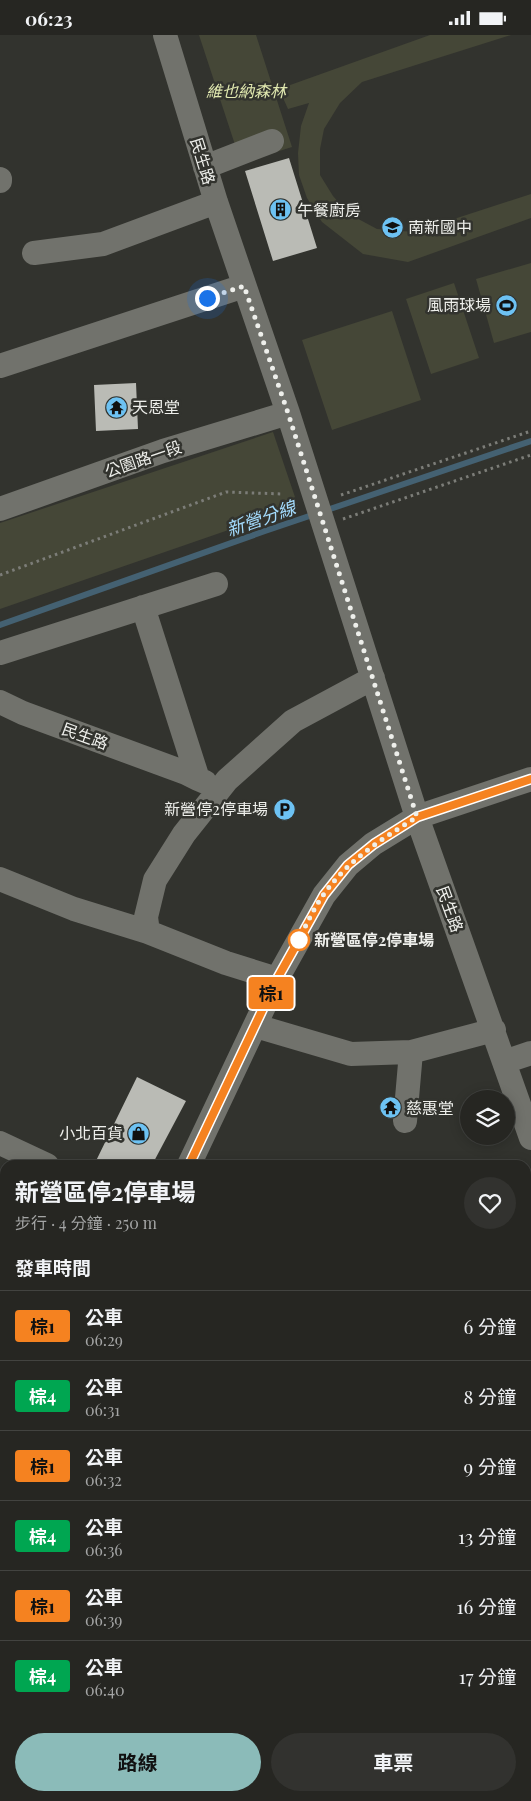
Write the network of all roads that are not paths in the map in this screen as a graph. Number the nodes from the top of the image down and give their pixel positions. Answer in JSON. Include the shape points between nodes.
{"nodes":[{"id":1,"x":165,"y":35,"type":"edge"},
{"id":2,"x":272,"y":141,"type":"dead end"},
{"id":3,"x":205,"y":167,"type":"junction"},
{"id":4,"x":216,"y":202,"type":"junction"},
{"id":5,"x":34,"y":253,"type":"dead end"},
{"id":6,"x":244,"y":286,"type":"junction"},
{"id":7,"x":0,"y":366,"type":"edge"},
{"id":8,"x":288,"y":413,"type":"junction"},
{"id":9,"x":0,"y":509,"type":"edge"},
{"id":10,"x":216,"y":584,"type":"dead end"},
{"id":11,"x":143,"y":607,"type":"junction"},
{"id":12,"x":0,"y":653,"type":"edge"},
{"id":13,"x":372,"y":678,"type":"junction"},
{"id":14,"x":0,"y":702,"type":"edge"},
{"id":15,"x":198,"y":779,"type":"junction"},
{"id":16,"x":531,"y":779,"type":"edge"},
{"id":17,"x":220,"y":789,"type":"junction"},
{"id":18,"x":417,"y":817,"type":"junction"},
{"id":19,"x":0,"y":879,"type":"edge"},
{"id":20,"x":148,"y":932,"type":"junction"},
{"id":21,"x":277,"y":979,"type":"junction"},
{"id":22,"x":256,"y":1026,"type":"junction"},
{"id":23,"x":494,"y":1030,"type":"junction"},
{"id":24,"x":411,"y":1053,"type":"junction"},
{"id":25,"x":531,"y":1053,"type":"edge"},
{"id":26,"x":504,"y":1062,"type":"junction"},
{"id":27,"x":405,"y":1121,"type":"dead end"},
{"id":28,"x":531,"y":1138,"type":"edge"},
{"id":29,"x":0,"y":1143,"type":"edge"},
{"id":30,"x":35,"y":1160,"type":"edge"},
{"id":31,"x":191,"y":1160,"type":"edge"}],
"edges":[{"from":1,"to":3,"type":"street","name":"民生路"},
{"from":2,"to":3,"type":"street"},
{"from":3,"to":4,"type":"street","name":"民生路"},
{"from":4,"to":5,"type":"street","via":[[103,244]]},
{"from":4,"to":6,"type":"street","name":"民生路"},
{"from":6,"to":7,"type":"street"},
{"from":6,"to":8,"type":"street","name":"民生路"},
{"from":8,"to":9,"type":"street","name":"公園路一段","via":[[163,451]]},
{"from":8,"to":13,"type":"street","name":"民生路"},
{"from":10,"to":11,"type":"street"},
{"from":11,"to":12,"type":"street"},
{"from":11,"to":15,"type":"street"},
{"from":13,"to":17,"type":"street","via":[[293,721]]},
{"from":13,"to":18,"type":"street","name":"民生路"},
{"from":14,"to":15,"type":"street","name":"民生路"},
{"from":15,"to":17,"type":"street","name":"民生路"},
{"from":16,"to":18,"type":"street"},
{"from":17,"to":20,"type":"street","via":[[184,834],[155,880],[146,917]]},
{"from":18,"to":21,"type":"street","via":[[348,865],[324,895]]},
{"from":18,"to":23,"type":"street","name":"民生路"},
{"from":19,"to":20,"type":"street","via":[[74,909]]},
{"from":20,"to":21,"type":"street"},
{"from":21,"to":22,"type":"street"},
{"from":22,"to":24,"type":"street","via":[[350,1053]]},
{"from":22,"to":31,"type":"street"},
{"from":23,"to":24,"type":"street"},
{"from":23,"to":26,"type":"street","name":"民生路"},
{"from":24,"to":27,"type":"street"},
{"from":25,"to":26,"type":"street"},
{"from":26,"to":28,"type":"street","name":"民生路"},
{"from":29,"to":30,"type":"street"}]}
